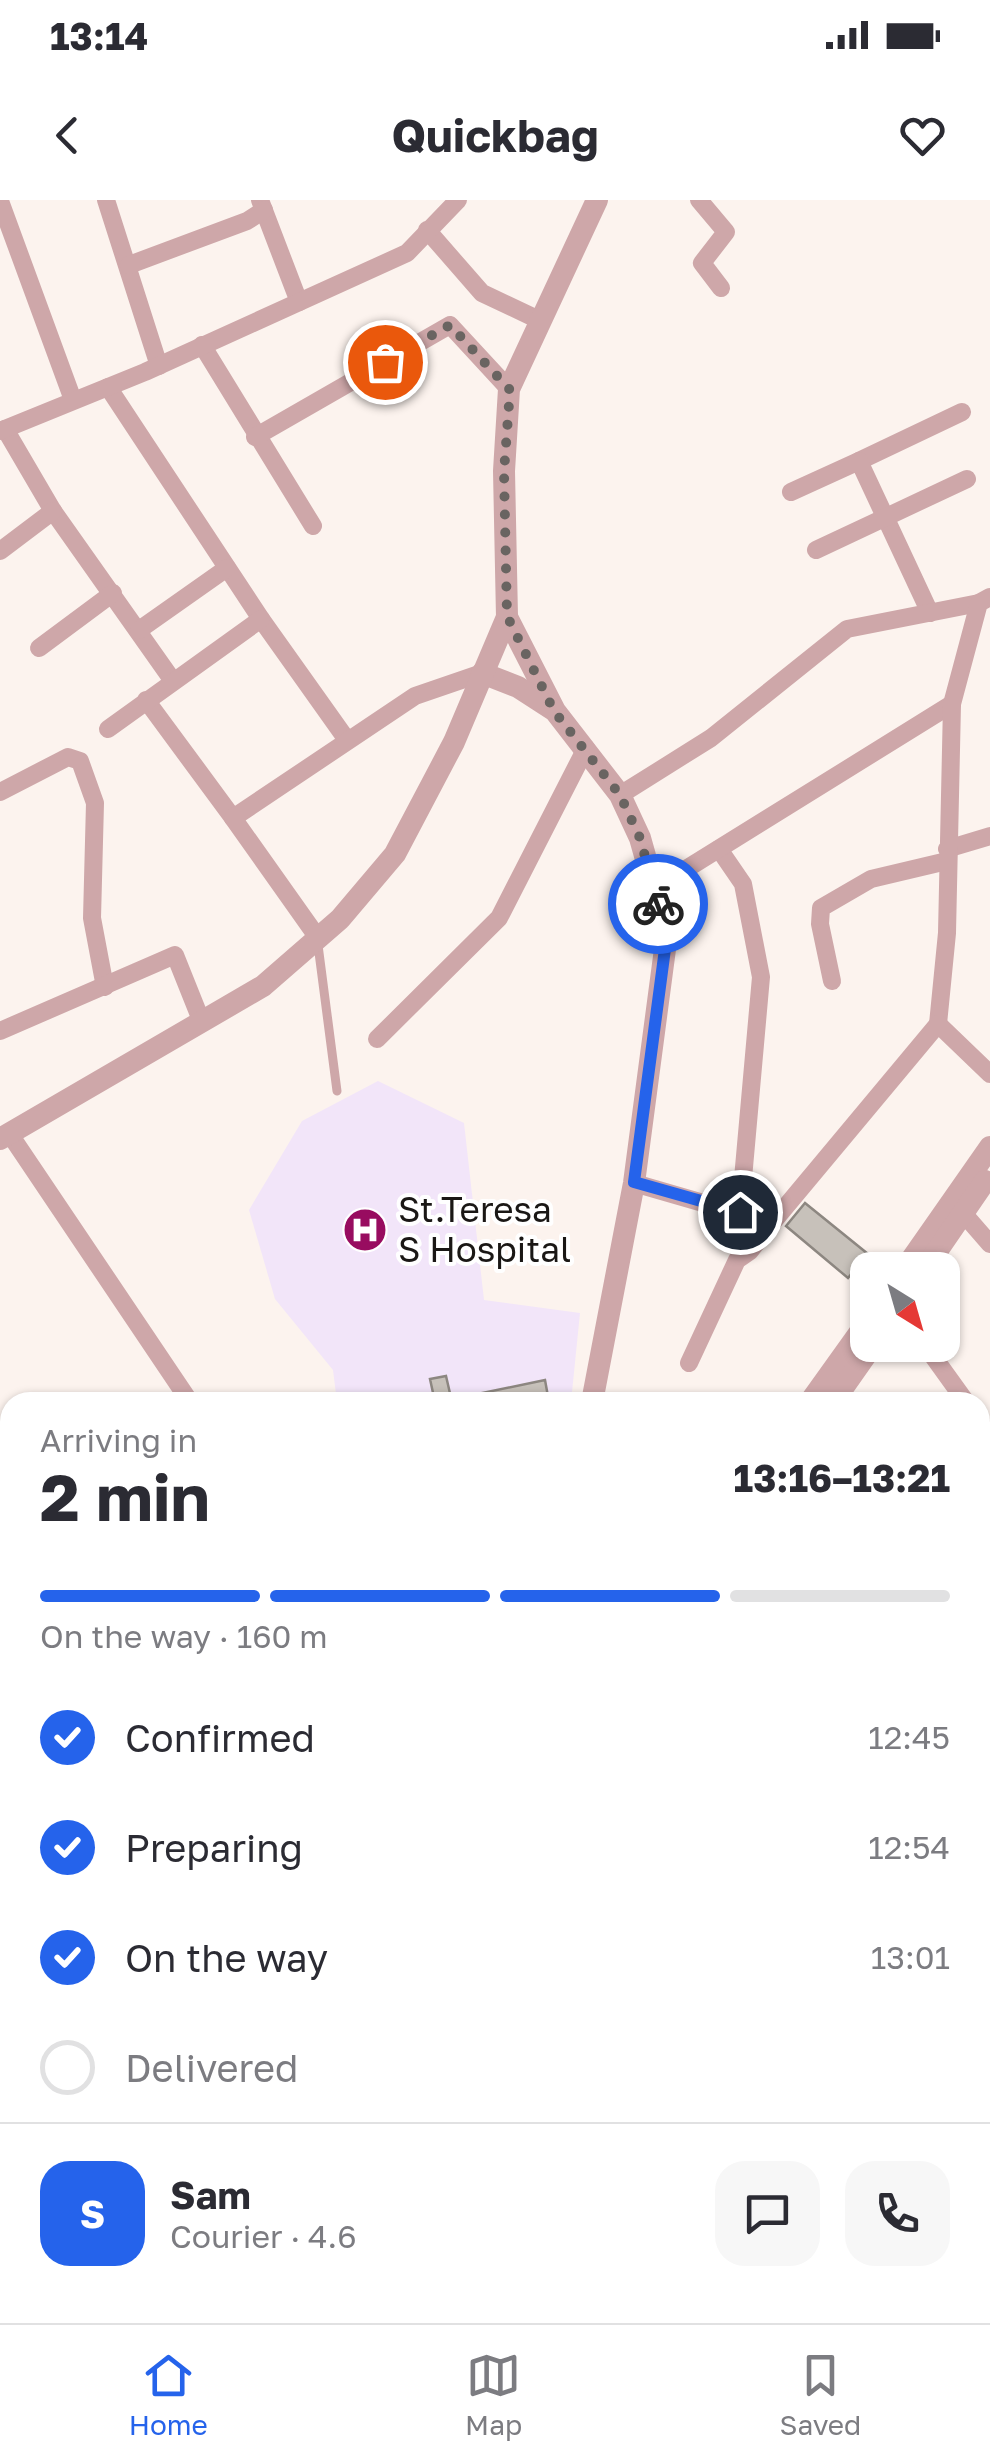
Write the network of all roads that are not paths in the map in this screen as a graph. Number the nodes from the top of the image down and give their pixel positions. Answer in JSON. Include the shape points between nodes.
{"nodes":[{"id":1,"x":106,"y":200,"type":"edge"},
{"id":2,"x":458,"y":200,"type":"edge"},
{"id":3,"x":597,"y":200,"type":"edge"},
{"id":4,"x":699,"y":200,"type":"edge"},
{"id":5,"x":0,"y":201,"type":"edge"},
{"id":6,"x":262,"y":205,"type":"edge"},
{"id":7,"x":427,"y":230,"type":"junction"},
{"id":8,"x":128,"y":266,"type":"junction"},
{"id":9,"x":721,"y":288,"type":"dead end"},
{"id":10,"x":299,"y":302,"type":"junction"},
{"id":11,"x":539,"y":320,"type":"junction"},
{"id":12,"x":202,"y":345,"type":"junction"},
{"id":13,"x":158,"y":366,"type":"junction"},
{"id":14,"x":108,"y":388,"type":"junction"},
{"id":15,"x":510,"y":390,"type":"junction"},
{"id":16,"x":72,"y":400,"type":"junction"},
{"id":17,"x":962,"y":412,"type":"dead end"},
{"id":18,"x":2,"y":430,"type":"edge"},
{"id":19,"x":255,"y":438,"type":"junction"},
{"id":20,"x":860,"y":461,"type":"junction"},
{"id":21,"x":967,"y":479,"type":"dead end"},
{"id":22,"x":790,"y":492,"type":"dead end"},
{"id":23,"x":53,"y":511,"type":"junction"},
{"id":24,"x":886,"y":518,"type":"junction"},
{"id":25,"x":314,"y":526,"type":"dead end"},
{"id":26,"x":816,"y":550,"type":"dead end"},
{"id":27,"x":0,"y":551,"type":"edge"},
{"id":28,"x":228,"y":568,"type":"junction"},
{"id":29,"x":113,"y":594,"type":"junction"},
{"id":30,"x":984,"y":600,"type":"edge"},
{"id":31,"x":930,"y":613,"type":"junction"},
{"id":32,"x":507,"y":616,"type":"junction"},
{"id":33,"x":260,"y":619,"type":"junction"},
{"id":34,"x":139,"y":630,"type":"junction"},
{"id":35,"x":39,"y":648,"type":"dead end"},
{"id":36,"x":482,"y":674,"type":"junction"},
{"id":37,"x":173,"y":681,"type":"junction"},
{"id":38,"x":146,"y":700,"type":"junction"},
{"id":39,"x":952,"y":704,"type":"junction"},
{"id":40,"x":554,"y":711,"type":"junction"},
{"id":41,"x":108,"y":729,"type":"dead end"},
{"id":42,"x":348,"y":740,"type":"junction"},
{"id":43,"x":586,"y":748,"type":"junction"},
{"id":44,"x":0,"y":792,"type":"edge"},
{"id":45,"x":620,"y":795,"type":"junction"},
{"id":46,"x":233,"y":818,"type":"junction"},
{"id":47,"x":990,"y":836,"type":"edge"},
{"id":48,"x":719,"y":849,"type":"junction"},
{"id":49,"x":947,"y":855,"type":"junction"},
{"id":50,"x":654,"y":890,"type":"junction"},
{"id":51,"x":318,"y":938,"type":"junction"},
{"id":52,"x":832,"y":981,"type":"dead end"},
{"id":53,"x":105,"y":987,"type":"junction"},
{"id":54,"x":201,"y":1020,"type":"junction"},
{"id":55,"x":938,"y":1024,"type":"junction"},
{"id":56,"x":0,"y":1031,"type":"edge"},
{"id":57,"x":377,"y":1039,"type":"dead end"},
{"id":58,"x":990,"y":1074,"type":"edge"},
{"id":59,"x":338,"y":1091,"type":"dead end"},
{"id":60,"x":4,"y":1136,"type":"edge"},
{"id":61,"x":990,"y":1147,"type":"edge"},
{"id":62,"x":990,"y":1174,"type":"edge"},
{"id":63,"x":634,"y":1182,"type":"junction"},
{"id":64,"x":740,"y":1212,"type":"junction"},
{"id":65,"x":963,"y":1213,"type":"junction"},
{"id":66,"x":772,"y":1223,"type":"junction"},
{"id":67,"x":990,"y":1244,"type":"edge"},
{"id":68,"x":917,"y":1252,"type":"edge"},
{"id":69,"x":936,"y":1252,"type":"edge"},
{"id":70,"x":850,"y":1347,"type":"edge"},
{"id":71,"x":860,"y":1362,"type":"edge"},
{"id":72,"x":938,"y":1362,"type":"edge"},
{"id":73,"x":689,"y":1363,"type":"dead end"},
{"id":74,"x":177,"y":1392,"type":"edge"},
{"id":75,"x":594,"y":1392,"type":"edge"},
{"id":76,"x":817,"y":1392,"type":"edge"},
{"id":77,"x":840,"y":1392,"type":"edge"},
{"id":78,"x":959,"y":1392,"type":"edge"}],
"edges":[{"from":1,"to":8,"type":"street"},
{"from":2,"to":7,"type":"street"},
{"from":3,"to":11,"type":"street"},
{"from":4,"to":9,"type":"street","via":[[726,232],[702,262]]},
{"from":5,"to":16,"type":"street"},
{"from":6,"to":8,"type":"street","via":[[247,222]]},
{"from":6,"to":10,"type":"street"},
{"from":7,"to":10,"type":"street","via":[[407,253]]},
{"from":7,"to":11,"type":"street","via":[[482,293]]},
{"from":8,"to":13,"type":"street"},
{"from":10,"to":12,"type":"street"},
{"from":11,"to":15,"type":"street"},
{"from":12,"to":13,"type":"street"},
{"from":12,"to":19,"type":"street"},
{"from":13,"to":14,"type":"street"},
{"from":14,"to":16,"type":"street"},
{"from":14,"to":28,"type":"street"},
{"from":15,"to":19,"type":"street","via":[[450,325]]},
{"from":15,"to":32,"type":"street"},
{"from":16,"to":18,"type":"street"},
{"from":17,"to":20,"type":"street"},
{"from":18,"to":23,"type":"street"},
{"from":19,"to":25,"type":"street"},
{"from":20,"to":22,"type":"street"},
{"from":20,"to":24,"type":"street"},
{"from":21,"to":24,"type":"street"},
{"from":23,"to":27,"type":"street"},
{"from":23,"to":29,"type":"street"},
{"from":24,"to":26,"type":"street"},
{"from":24,"to":31,"type":"street"},
{"from":28,"to":33,"type":"street"},
{"from":28,"to":34,"type":"street"},
{"from":29,"to":34,"type":"street"},
{"from":29,"to":35,"type":"street"},
{"from":30,"to":31,"type":"street"},
{"from":30,"to":39,"type":"street"},
{"from":31,"to":45,"type":"street","via":[[846,629],[710,738]]},
{"from":32,"to":36,"type":"street"},
{"from":32,"to":40,"type":"street"},
{"from":33,"to":37,"type":"street"},
{"from":33,"to":42,"type":"street"},
{"from":34,"to":37,"type":"street"},
{"from":36,"to":40,"type":"street"},
{"from":36,"to":42,"type":"street","via":[[415,696]]},
{"from":36,"to":51,"type":"street","via":[[395,854]]},
{"from":37,"to":38,"type":"street"},
{"from":38,"to":41,"type":"street"},
{"from":38,"to":46,"type":"street"},
{"from":39,"to":48,"type":"street"},
{"from":39,"to":49,"type":"street"},
{"from":40,"to":43,"type":"street"},
{"from":42,"to":46,"type":"street"},
{"from":43,"to":45,"type":"street"},
{"from":43,"to":57,"type":"street","via":[[499,918]]},
{"from":44,"to":53,"type":"street","via":[[68,757],[80,761],[95,803],[92,918]]},
{"from":45,"to":50,"type":"street"},
{"from":46,"to":51,"type":"street"},
{"from":47,"to":49,"type":"street"},
{"from":48,"to":50,"type":"street"},
{"from":48,"to":64,"type":"street","via":[[743,884],[761,978]]},
{"from":49,"to":52,"type":"street","via":[[871,880],[821,908]]},
{"from":49,"to":55,"type":"street"},
{"from":50,"to":63,"type":"street","via":[[667,934]]},
{"from":51,"to":54,"type":"street","via":[[263,986]]},
{"from":51,"to":59,"type":"lane"},
{"from":53,"to":54,"type":"street","via":[[175,955]]},
{"from":53,"to":56,"type":"street"},
{"from":54,"to":60,"type":"street"},
{"from":55,"to":58,"type":"street"},
{"from":55,"to":66,"type":"street"},
{"from":60,"to":74,"type":"street"},
{"from":61,"to":68,"type":"street"},
{"from":62,"to":65,"type":"street"},
{"from":63,"to":64,"type":"street"},
{"from":63,"to":75,"type":"street"},
{"from":64,"to":66,"type":"street"},
{"from":65,"to":67,"type":"street"},
{"from":65,"to":69,"type":"street"},
{"from":66,"to":73,"type":"street","via":[[736,1260]]},
{"from":70,"to":76,"type":"street"},
{"from":71,"to":77,"type":"street"},
{"from":72,"to":78,"type":"street"}]}
